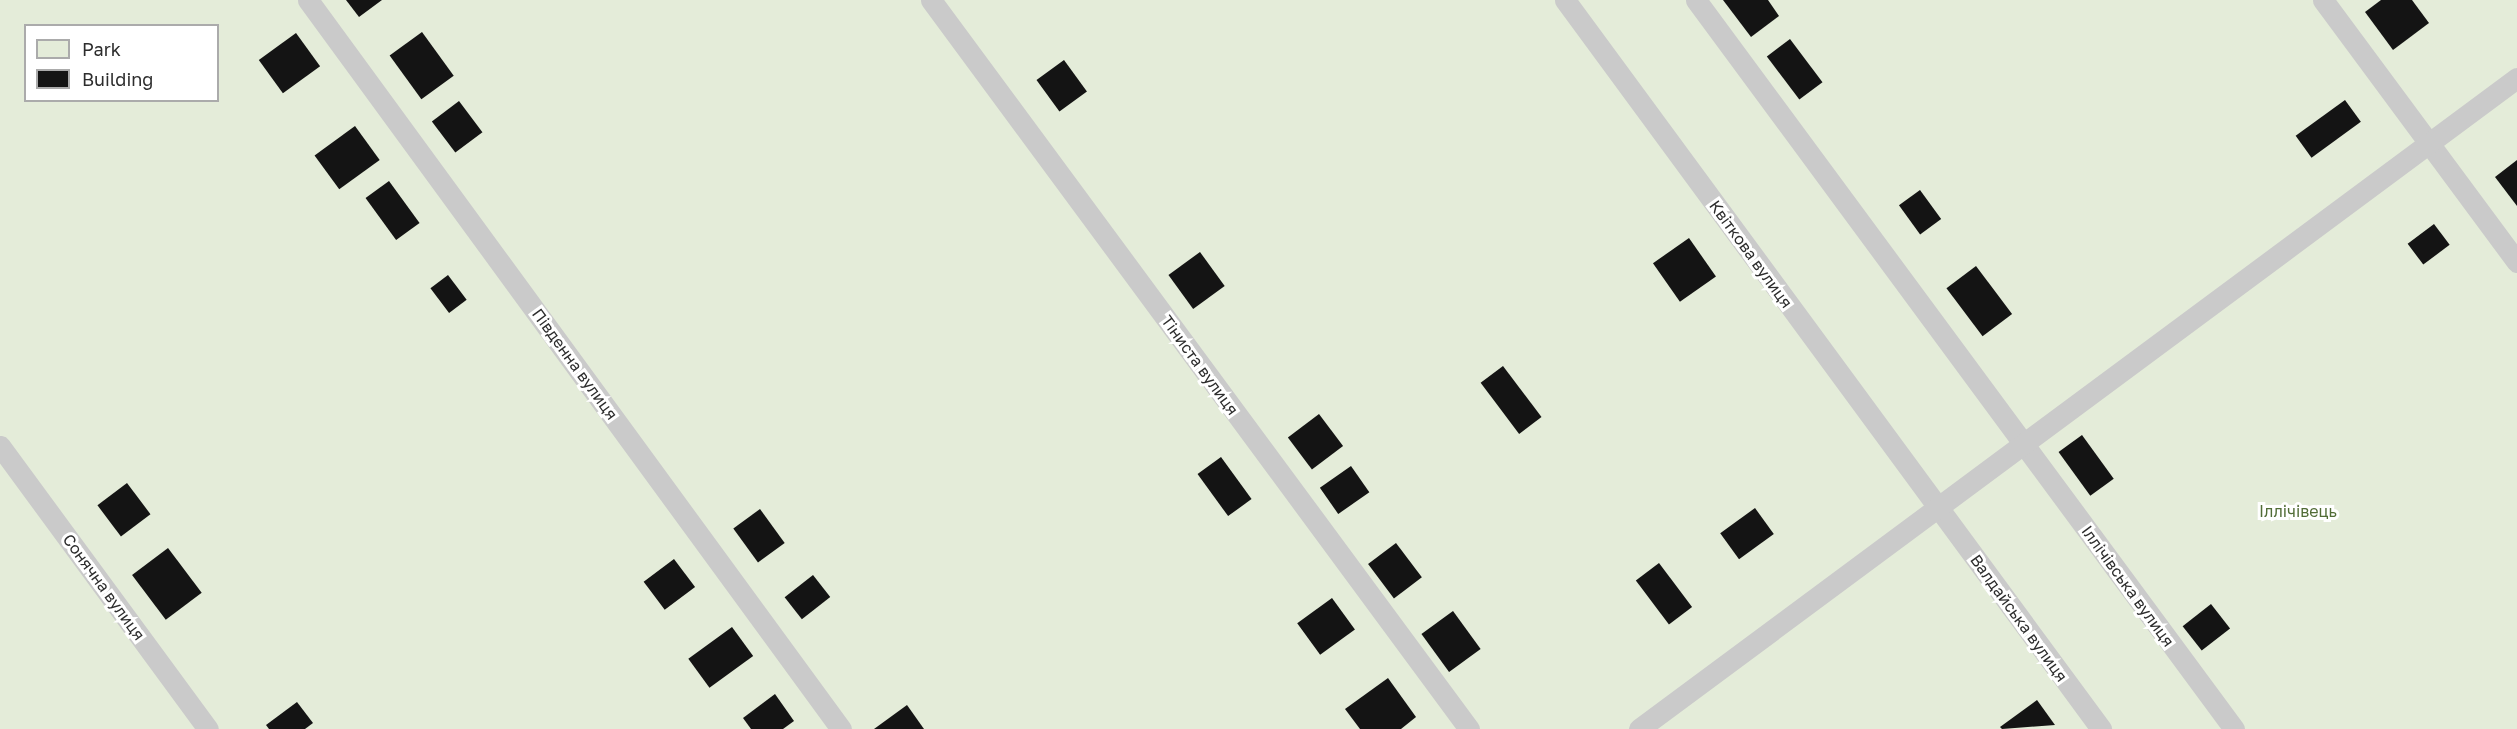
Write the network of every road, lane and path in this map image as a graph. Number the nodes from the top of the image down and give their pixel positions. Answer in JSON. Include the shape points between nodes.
{"nodes":[{"id":1,"x":308,"y":0,"type":"edge"},
{"id":2,"x":931,"y":0,"type":"edge"},
{"id":3,"x":1565,"y":0,"type":"edge"},
{"id":4,"x":1696,"y":0,"type":"edge"},
{"id":5,"x":2323,"y":0,"type":"edge"},
{"id":6,"x":2517,"y":78,"type":"edge"},
{"id":7,"x":2428,"y":141,"type":"junction"},
{"id":8,"x":2517,"y":262,"type":"edge"},
{"id":9,"x":2023,"y":443,"type":"junction"},
{"id":10,"x":0,"y":446,"type":"edge"},
{"id":11,"x":1937,"y":507,"type":"junction"},
{"id":12,"x":208,"y":729,"type":"edge"},
{"id":13,"x":841,"y":729,"type":"edge"},
{"id":14,"x":1469,"y":729,"type":"edge"},
{"id":15,"x":1639,"y":729,"type":"edge"},
{"id":16,"x":2101,"y":729,"type":"edge"},
{"id":17,"x":2234,"y":729,"type":"edge"}],
"edges":[{"from":1,"to":13,"type":"lane","name":"Південна вулиця"},
{"from":2,"to":14,"type":"lane","name":"Тіниста вулиця"},
{"from":3,"to":11,"type":"lane","name":"Квіткова вулиця"},
{"from":4,"to":9,"type":"lane","name":"Іллічівська вулиця"},
{"from":5,"to":7,"type":"lane"},
{"from":6,"to":7,"type":"lane"},
{"from":7,"to":8,"type":"lane"},
{"from":7,"to":9,"type":"lane"},
{"from":9,"to":11,"type":"lane"},
{"from":9,"to":17,"type":"lane","name":"Іллічівська вулиця"},
{"from":10,"to":12,"type":"lane","name":"Сонячна вулиця"},
{"from":11,"to":15,"type":"lane"},
{"from":11,"to":16,"type":"lane","name":"Валдайська вулиця"}]}
